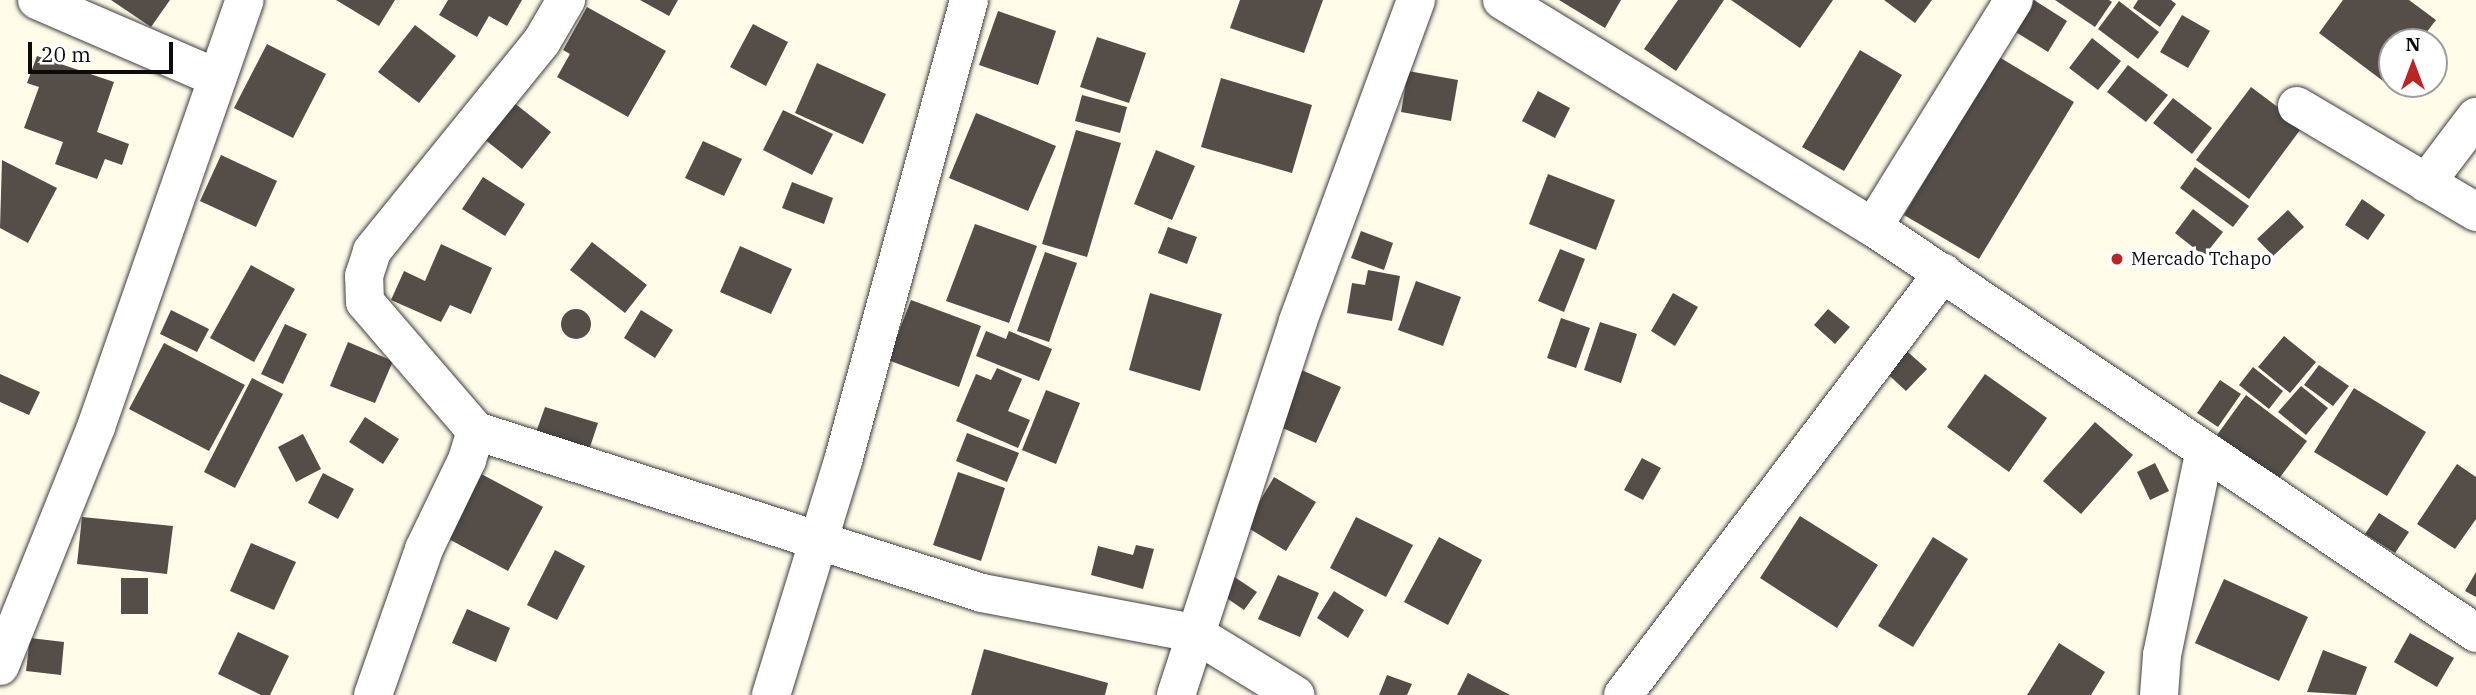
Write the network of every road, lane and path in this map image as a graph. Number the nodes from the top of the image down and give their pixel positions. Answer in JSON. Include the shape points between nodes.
{"nodes":[{"id":1,"x":37,"y":0,"type":"edge"},
{"id":2,"x":245,"y":0,"type":"edge"},
{"id":3,"x":566,"y":0,"type":"edge"},
{"id":4,"x":969,"y":0,"type":"edge"},
{"id":5,"x":1416,"y":0,"type":"edge"},
{"id":6,"x":2014,"y":0,"type":"edge"},
{"id":7,"x":1522,"y":4,"type":"edge"},
{"id":8,"x":217,"y":78,"type":"junction"},
{"id":9,"x":2297,"y":106,"type":"dead end"},
{"id":10,"x":2476,"y":117,"type":"edge"},
{"id":11,"x":2427,"y":183,"type":"junction"},
{"id":12,"x":2476,"y":212,"type":"edge"},
{"id":13,"x":1873,"y":227,"type":"junction"},
{"id":14,"x":1943,"y":273,"type":"junction"},
{"id":15,"x":476,"y":431,"type":"junction"},
{"id":16,"x":2205,"y":450,"type":"junction"},
{"id":17,"x":820,"y":537,"type":"junction"},
{"id":18,"x":1194,"y":633,"type":"junction"},
{"id":19,"x":2476,"y":633,"type":"edge"},
{"id":20,"x":0,"y":666,"type":"edge"},
{"id":21,"x":373,"y":695,"type":"edge"},
{"id":22,"x":771,"y":695,"type":"edge"},
{"id":23,"x":1176,"y":695,"type":"edge"},
{"id":24,"x":1295,"y":695,"type":"edge"},
{"id":25,"x":1623,"y":695,"type":"edge"},
{"id":26,"x":2159,"y":695,"type":"edge"}],
"edges":[{"from":1,"to":8,"type":"street"},
{"from":2,"to":8,"type":"street"},
{"from":3,"to":15,"type":"street","via":[[542,41],[372,251],[364,276],[365,302]]},
{"from":4,"to":17,"type":"street"},
{"from":5,"to":18,"type":"street","via":[[1298,321]]},
{"from":6,"to":13,"type":"street"},
{"from":7,"to":13,"type":"street"},
{"from":8,"to":20,"type":"street","via":[[96,427]]},
{"from":9,"to":11,"type":"street"},
{"from":10,"to":11,"type":"street"},
{"from":11,"to":12,"type":"street"},
{"from":13,"to":14,"type":"street"},
{"from":14,"to":16,"type":"street"},
{"from":14,"to":25,"type":"street"},
{"from":15,"to":17,"type":"street"},
{"from":15,"to":21,"type":"street","via":[[424,549]]},
{"from":16,"to":19,"type":"street"},
{"from":16,"to":26,"type":"street","via":[[2162,655]]},
{"from":17,"to":18,"type":"street","via":[[982,593]]},
{"from":17,"to":22,"type":"street"},
{"from":18,"to":23,"type":"street"},
{"from":18,"to":24,"type":"street"}]}
